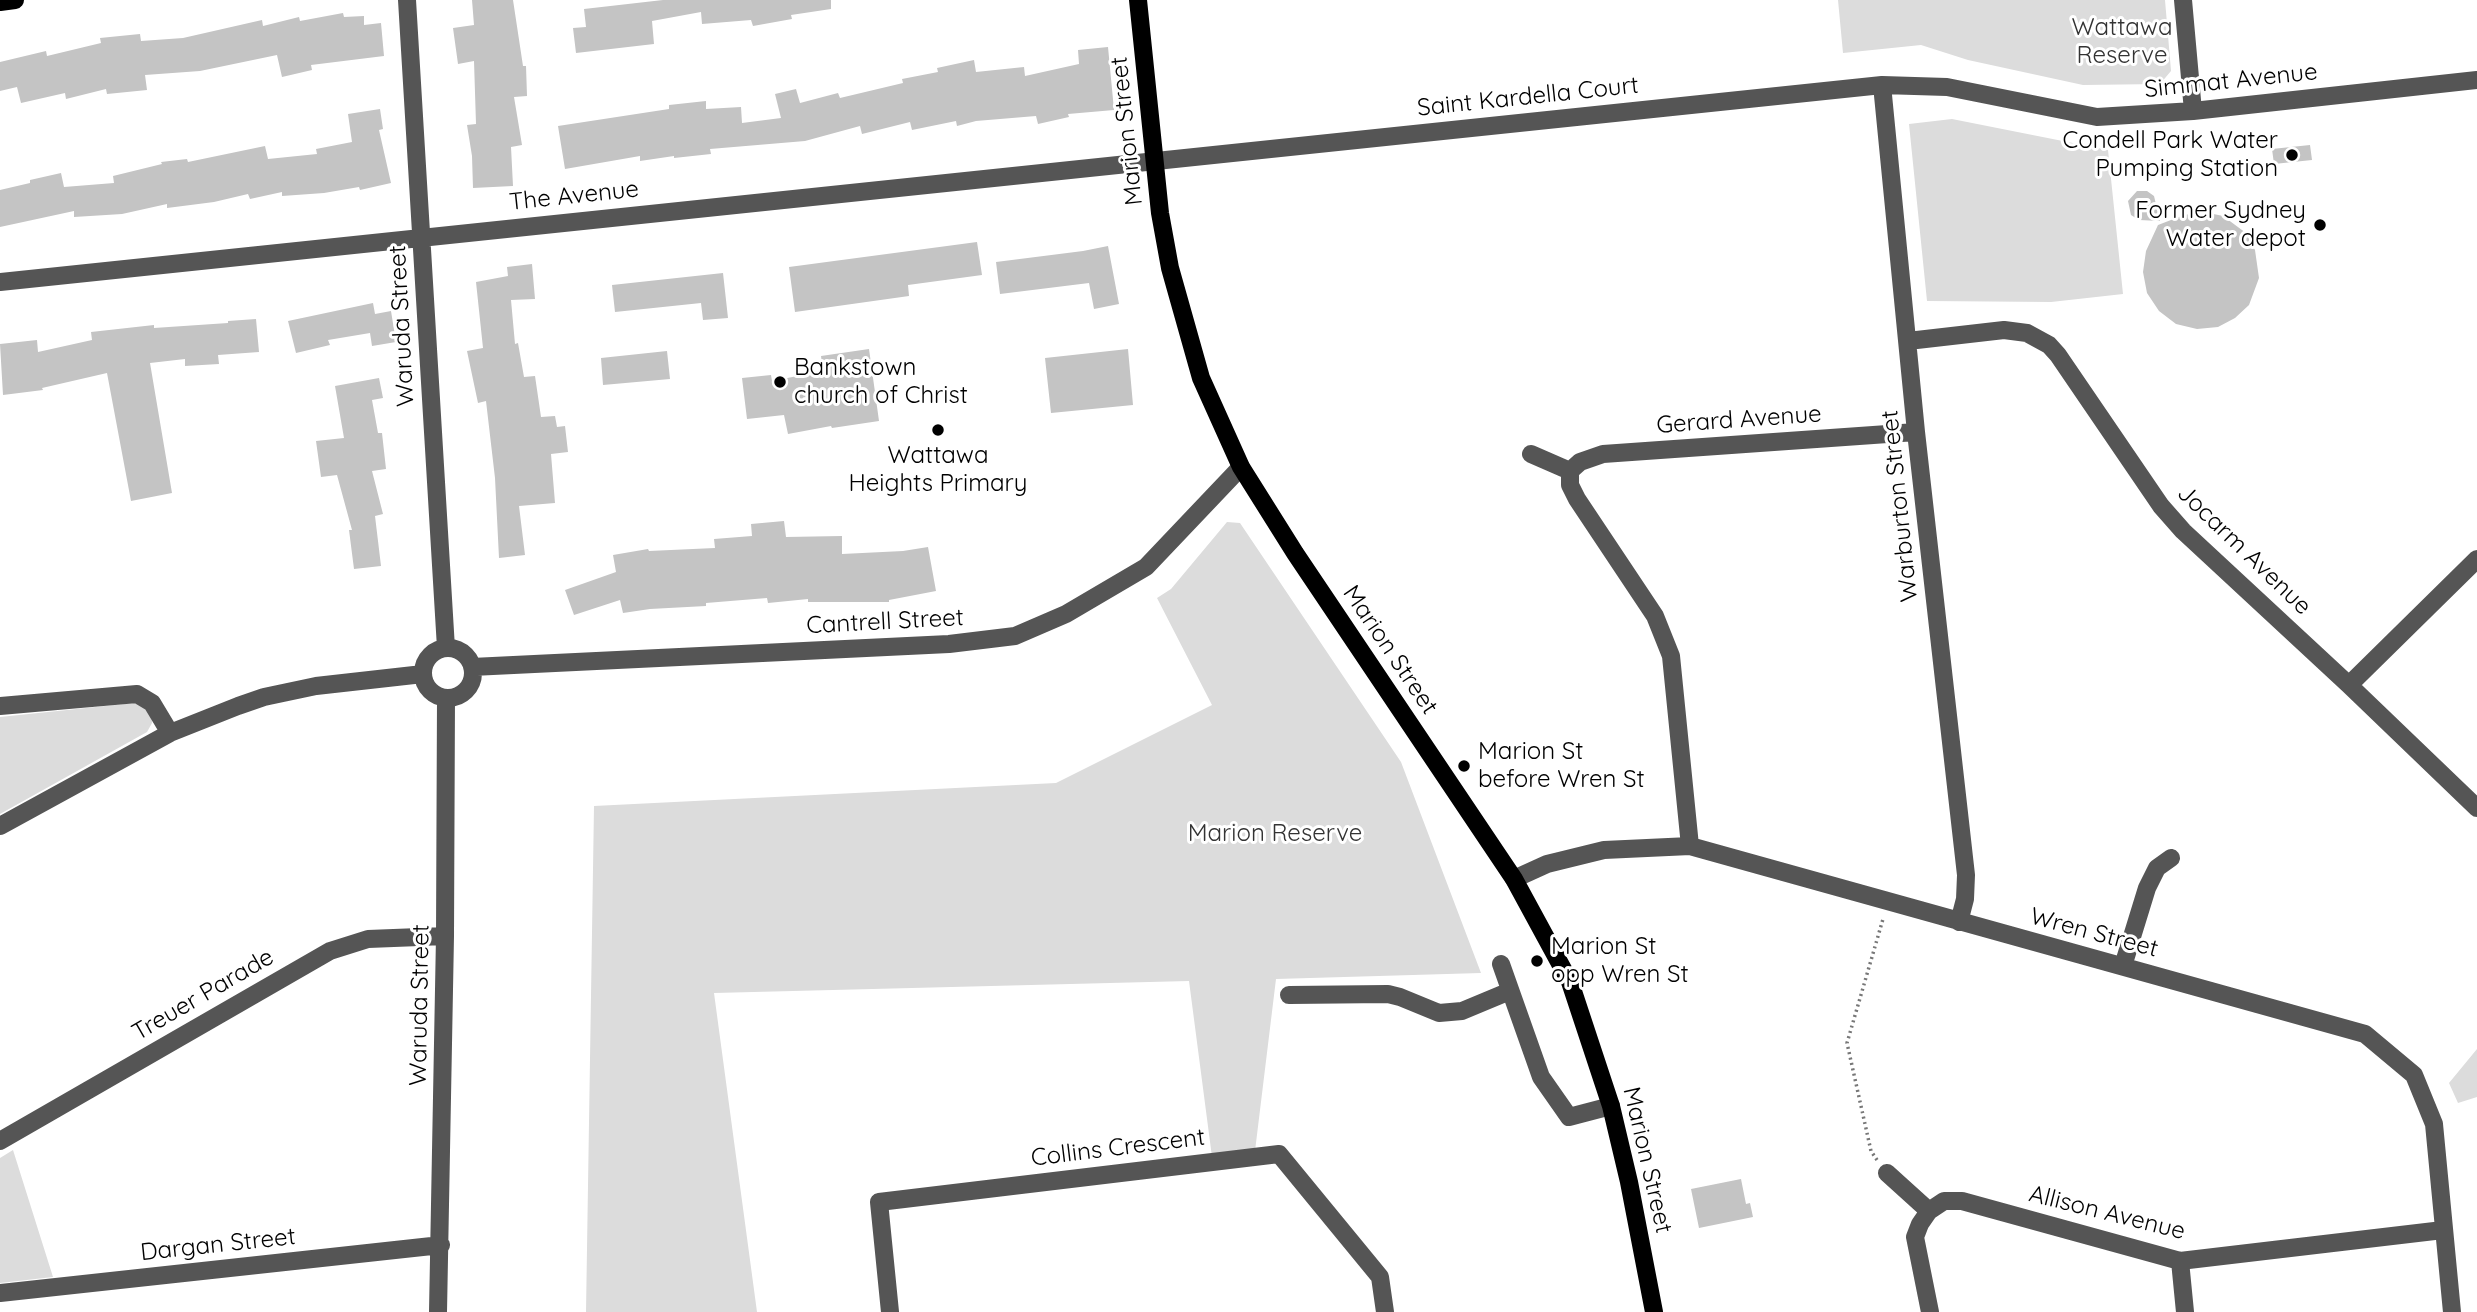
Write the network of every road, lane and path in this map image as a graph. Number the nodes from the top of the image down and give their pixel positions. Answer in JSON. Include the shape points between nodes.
{"nodes":[{"id":1,"x":15,"y":0,"type":"edge"},
{"id":2,"x":407,"y":0,"type":"edge"},
{"id":3,"x":1138,"y":0,"type":"edge"},
{"id":4,"x":2183,"y":0,"type":"edge"},
{"id":5,"x":0,"y":2,"type":"edge"},
{"id":6,"x":2477,"y":80,"type":"edge"},
{"id":7,"x":1882,"y":85,"type":"junction"},
{"id":8,"x":1907,"y":85,"type":"joint"},
{"id":9,"x":2193,"y":111,"type":"junction"},
{"id":10,"x":1154,"y":160,"type":"junction"},
{"id":11,"x":422,"y":237,"type":"junction"},
{"id":12,"x":0,"y":282,"type":"edge"},
{"id":13,"x":1908,"y":341,"type":"junction"},
{"id":14,"x":1916,"y":432,"type":"junction"},
{"id":15,"x":1531,"y":454,"type":"dead end"},
{"id":16,"x":1241,"y":467,"type":"junction"},
{"id":17,"x":1570,"y":471,"type":"junction"},
{"id":18,"x":2477,"y":559,"type":"edge"},
{"id":19,"x":446,"y":648,"type":"junction"},
{"id":20,"x":472,"y":667,"type":"junction"},
{"id":21,"x":423,"y":674,"type":"junction"},
{"id":22,"x":2349,"y":685,"type":"junction"},
{"id":23,"x":446,"y":698,"type":"junction"},
{"id":24,"x":0,"y":706,"type":"edge"},
{"id":25,"x":170,"y":733,"type":"junction"},
{"id":26,"x":2477,"y":808,"type":"edge"},
{"id":27,"x":0,"y":826,"type":"edge"},
{"id":28,"x":1690,"y":846,"type":"junction"},
{"id":29,"x":2171,"y":858,"type":"dead end"},
{"id":30,"x":1514,"y":878,"type":"junction"},
{"id":31,"x":1887,"y":902,"type":"junction"},
{"id":32,"x":1959,"y":922,"type":"junction"},
{"id":33,"x":446,"y":936,"type":"junction"},
{"id":34,"x":1501,"y":964,"type":"dead end"},
{"id":35,"x":2123,"y":966,"type":"junction"},
{"id":36,"x":1510,"y":991,"type":"junction"},
{"id":37,"x":1289,"y":995,"type":"dead end"},
{"id":38,"x":1611,"y":1106,"type":"junction"},
{"id":39,"x":0,"y":1142,"type":"edge"},
{"id":40,"x":1887,"y":1173,"type":"joint"},
{"id":41,"x":1929,"y":1211,"type":"junction"},
{"id":42,"x":2443,"y":1230,"type":"junction"},
{"id":43,"x":440,"y":1245,"type":"junction"},
{"id":44,"x":2180,"y":1261,"type":"junction"},
{"id":45,"x":0,"y":1293,"type":"edge"},
{"id":46,"x":438,"y":1312,"type":"edge"},
{"id":47,"x":890,"y":1312,"type":"edge"},
{"id":48,"x":1385,"y":1312,"type":"edge"},
{"id":49,"x":1654,"y":1312,"type":"edge"},
{"id":50,"x":1930,"y":1312,"type":"edge"},
{"id":51,"x":2185,"y":1312,"type":"edge"},
{"id":52,"x":2452,"y":1312,"type":"edge"}],
"edges":[{"from":1,"to":5,"type":"main road"},
{"from":2,"to":11,"type":"street","name":"Waruda Street"},
{"from":3,"to":10,"type":"main road","name":"Marion Street"},
{"from":4,"to":9,"type":"street"},
{"from":6,"to":9,"type":"street","name":"Simmat Avenue"},
{"from":7,"to":8,"type":"street","name":"Saint Kardella Court"},
{"from":7,"to":10,"type":"street","name":"Saint Kardella Court"},
{"from":7,"to":13,"type":"street","name":"Warburton Street"},
{"from":8,"to":9,"type":"street","name":"Simmat Avenue","via":[[1947,87],[2097,117]]},
{"from":10,"to":11,"type":"street","name":"The Avenue"},
{"from":10,"to":16,"type":"main road","name":"Marion Street","via":[[1182,320],[1201,378]]},
{"from":11,"to":12,"type":"street","name":"The Avenue"},
{"from":11,"to":19,"type":"street","name":"Waruda Street"},
{"from":13,"to":14,"type":"street","name":"Warburton Street"},
{"from":13,"to":22,"type":"street","name":"Jocarm Avenue","via":[[2004,330],[2027,333],[2049,345],[2183,531]]},
{"from":14,"to":17,"type":"street","name":"Gerard Avenue","via":[[1603,454]]},
{"from":14,"to":32,"type":"street","name":"Warburton Street","via":[[1966,875]]},
{"from":15,"to":17,"type":"street"},
{"from":16,"to":20,"type":"street","name":"Cantrell Street","via":[[1146,567],[1066,614],[1015,636],[949,644]]},
{"from":16,"to":30,"type":"main road","name":"Marion Street"},
{"from":17,"to":28,"type":"street","via":[[1577,499],[1655,617],[1671,656]]},
{"from":18,"to":22,"type":"street"},
{"from":19,"to":20,"type":"street","via":[[465,656]]},
{"from":19,"to":21,"type":"street","via":[[432,654]]},
{"from":20,"to":23,"type":"street","via":[[467,690]]},
{"from":21,"to":23,"type":"street","via":[[427,688]]},
{"from":21,"to":25,"type":"street","via":[[275,694]]},
{"from":22,"to":26,"type":"street","name":"Jocarm Avenue"},
{"from":23,"to":33,"type":"street","name":"Waruda Street"},
{"from":24,"to":25,"type":"street","via":[[137,694],[152,703]]},
{"from":25,"to":27,"type":"street"},
{"from":28,"to":30,"type":"street","name":"Wren Street","via":[[1604,850],[1547,864]]},
{"from":28,"to":31,"type":"street","name":"Wren Street"},
{"from":29,"to":35,"type":"street","via":[[2158,868],[2147,888]]},
{"from":30,"to":38,"type":"main road","name":"Marion Street","via":[[1570,982]]},
{"from":31,"to":32,"type":"street","name":"Wren Street"},
{"from":31,"to":40,"type":"path","via":[[1847,1043],[1871,1151]]},
{"from":32,"to":35,"type":"street","name":"Wren Street"},
{"from":33,"to":39,"type":"street","name":"Treuer Parade","via":[[368,939],[330,951]]},
{"from":33,"to":43,"type":"street","name":"Waruda Street"},
{"from":34,"to":36,"type":"street"},
{"from":35,"to":42,"type":"street","name":"Wren Street","via":[[2365,1034],[2414,1075],[2434,1124]]},
{"from":36,"to":37,"type":"street","via":[[1462,1011],[1439,1013],[1388,994]]},
{"from":36,"to":38,"type":"street","via":[[1541,1077],[1569,1117]]},
{"from":38,"to":49,"type":"main road","name":"Marion Street"},
{"from":40,"to":41,"type":"street"},
{"from":41,"to":44,"type":"street","name":"Allison Avenue","via":[[1944,1201],[1962,1201]]},
{"from":41,"to":50,"type":"street","via":[[1915,1237]]},
{"from":42,"to":44,"type":"street","name":"Allison Avenue"},
{"from":42,"to":52,"type":"street","name":"Wren Street"},
{"from":43,"to":45,"type":"street","name":"Dargan Street"},
{"from":43,"to":46,"type":"street","name":"Waruda Street"},
{"from":44,"to":51,"type":"street"},
{"from":47,"to":48,"type":"street","name":"Collins Crescent","via":[[879,1202],[1279,1154],[1380,1277]]}]}
